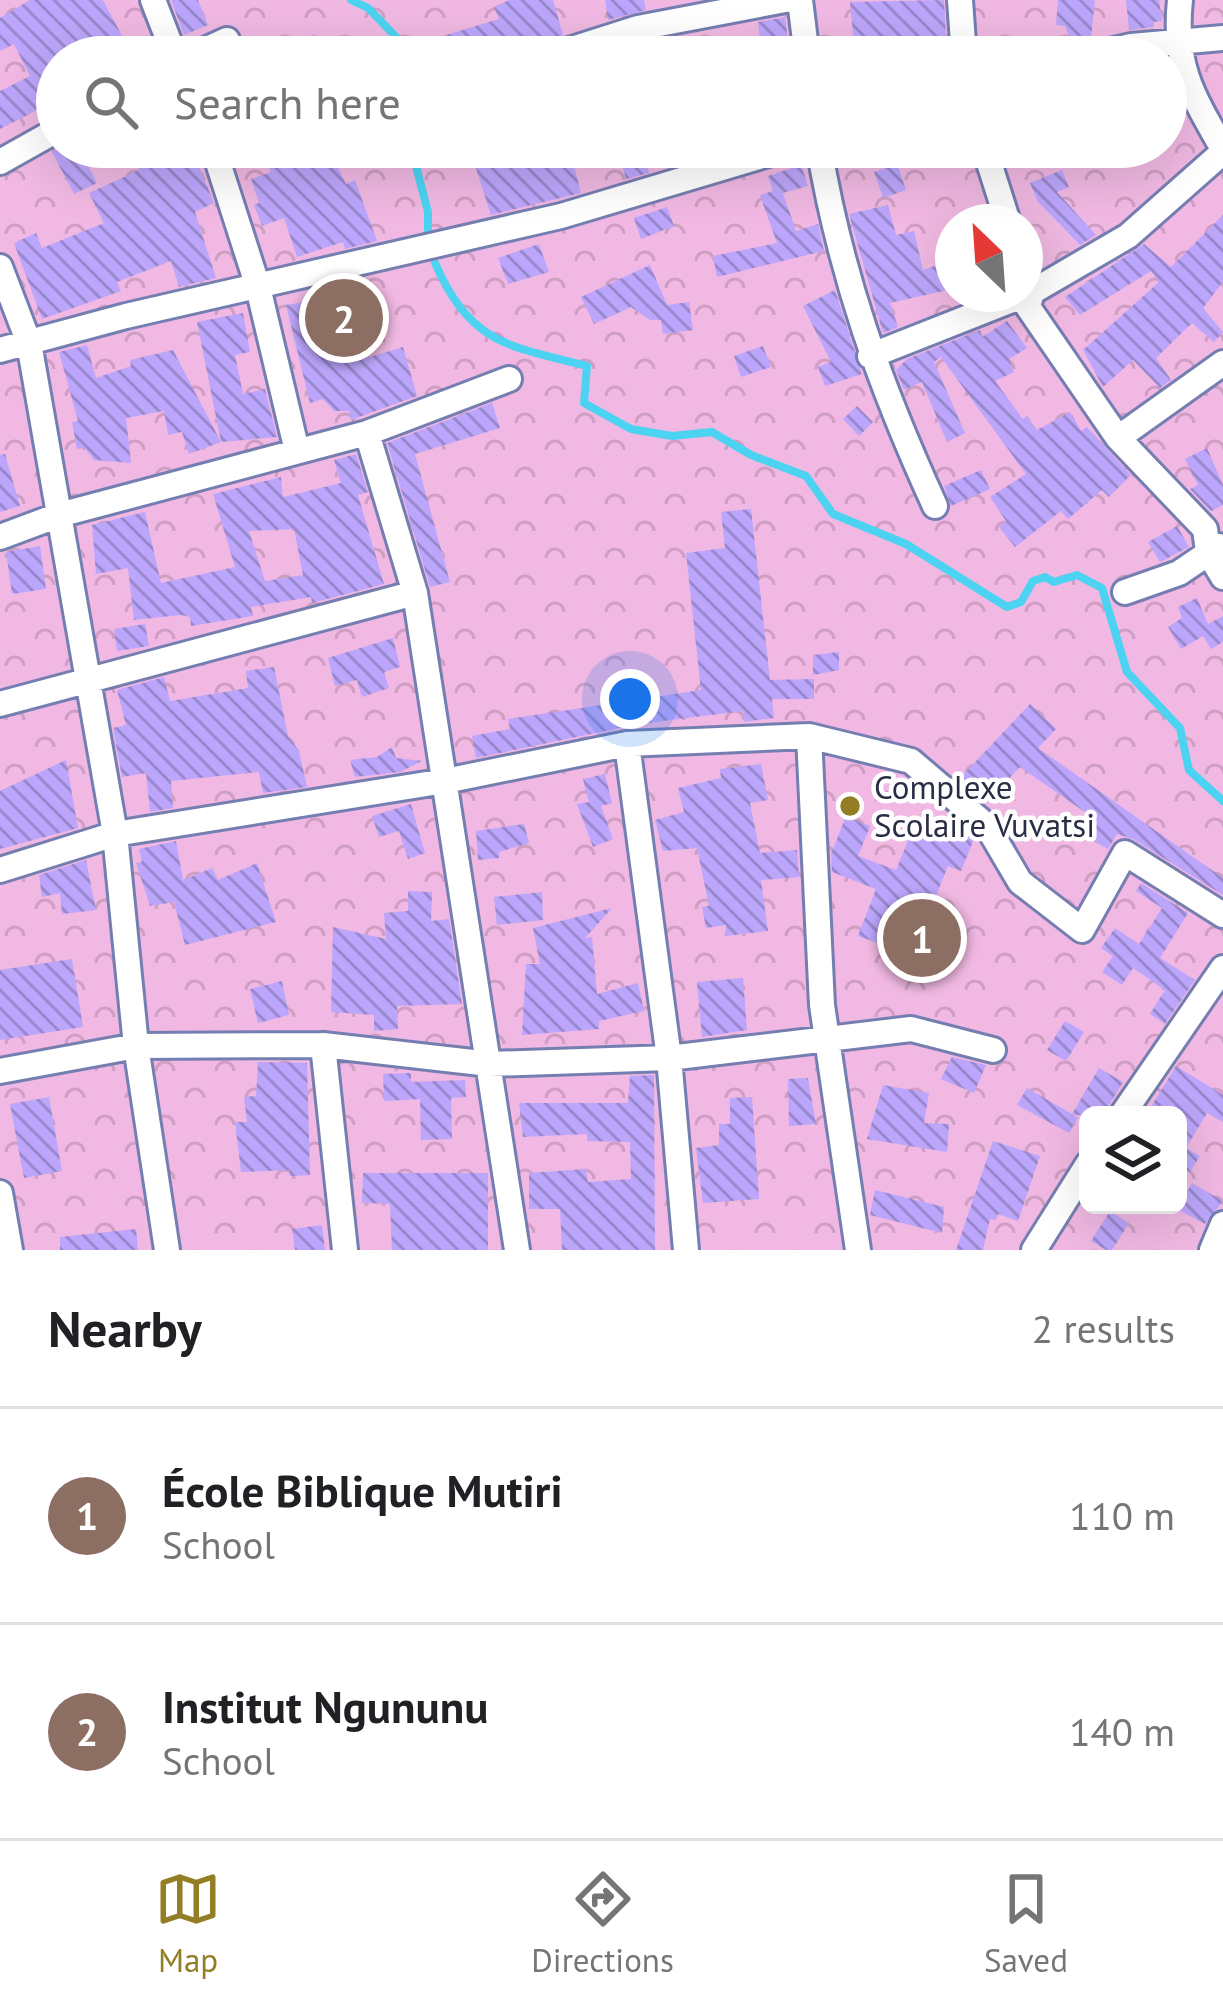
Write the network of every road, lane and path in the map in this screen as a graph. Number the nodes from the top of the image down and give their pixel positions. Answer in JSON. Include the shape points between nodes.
{"nodes":[{"id":1,"x":153,"y":0,"type":"edge"},
{"id":2,"x":785,"y":0,"type":"edge"},
{"id":3,"x":800,"y":0,"type":"edge"},
{"id":4,"x":960,"y":0,"type":"edge"},
{"id":5,"x":1180,"y":0,"type":"edge"},
{"id":6,"x":167,"y":36,"type":"edge"},
{"id":7,"x":613,"y":36,"type":"edge"},
{"id":8,"x":804,"y":36,"type":"edge"},
{"id":9,"x":963,"y":36,"type":"edge"},
{"id":10,"x":1176,"y":36,"type":"edge"},
{"id":11,"x":1223,"y":38,"type":"edge"},
{"id":12,"x":1187,"y":40,"type":"edge"},
{"id":13,"x":1187,"y":81,"type":"edge"},
{"id":14,"x":36,"y":142,"type":"edge"},
{"id":15,"x":1223,"y":150,"type":"edge"},
{"id":16,"x":0,"y":162,"type":"edge"},
{"id":17,"x":220,"y":168,"type":"edge"},
{"id":18,"x":722,"y":168,"type":"edge"},
{"id":19,"x":822,"y":168,"type":"edge"},
{"id":20,"x":991,"y":168,"type":"edge"},
{"id":21,"x":1002,"y":204,"type":"edge"},
{"id":22,"x":0,"y":268,"type":"edge"},
{"id":23,"x":1043,"y":275,"type":"edge"},
{"id":24,"x":258,"y":287,"type":"junction"},
{"id":25,"x":965,"y":312,"type":"edge"},
{"id":26,"x":1031,"y":312,"type":"edge"},
{"id":27,"x":28,"y":343,"type":"junction"},
{"id":28,"x":0,"y":350,"type":"edge"},
{"id":29,"x":870,"y":356,"type":"junction"},
{"id":30,"x":1223,"y":363,"type":"edge"},
{"id":31,"x":509,"y":379,"type":"dead end"},
{"id":32,"x":367,"y":433,"type":"junction"},
{"id":33,"x":1118,"y":438,"type":"junction"},
{"id":34,"x":297,"y":451,"type":"junction"},
{"id":35,"x":935,"y":506,"type":"dead end"},
{"id":36,"x":58,"y":514,"type":"junction"},
{"id":37,"x":0,"y":537,"type":"edge"},
{"id":38,"x":1216,"y":548,"type":"edge"},
{"id":39,"x":1223,"y":577,"type":"edge"},
{"id":40,"x":1125,"y":592,"type":"dead end"},
{"id":41,"x":415,"y":593,"type":"junction"},
{"id":42,"x":84,"y":680,"type":"junction"},
{"id":43,"x":0,"y":704,"type":"edge"},
{"id":44,"x":808,"y":736,"type":"junction"},
{"id":45,"x":627,"y":744,"type":"junction"},
{"id":46,"x":445,"y":781,"type":"junction"},
{"id":47,"x":115,"y":834,"type":"junction"},
{"id":48,"x":0,"y":870,"type":"edge"},
{"id":49,"x":1223,"y":916,"type":"edge"},
{"id":50,"x":1223,"y":968,"type":"edge"},
{"id":51,"x":827,"y":1039,"type":"junction"},
{"id":52,"x":323,"y":1045,"type":"junction"},
{"id":53,"x":136,"y":1046,"type":"junction"},
{"id":54,"x":993,"y":1050,"type":"dead end"},
{"id":55,"x":669,"y":1058,"type":"junction"},
{"id":56,"x":490,"y":1064,"type":"junction"},
{"id":57,"x":0,"y":1071,"type":"edge"},
{"id":58,"x":1127,"y":1106,"type":"edge"},
{"id":59,"x":1079,"y":1178,"type":"edge"},
{"id":60,"x":0,"y":1193,"type":"edge"},
{"id":61,"x":1223,"y":1224,"type":"edge"},
{"id":62,"x":10,"y":1250,"type":"edge"},
{"id":63,"x":167,"y":1250,"type":"edge"},
{"id":64,"x":345,"y":1250,"type":"edge"},
{"id":65,"x":517,"y":1250,"type":"edge"},
{"id":66,"x":686,"y":1250,"type":"edge"},
{"id":67,"x":857,"y":1250,"type":"edge"},
{"id":68,"x":1034,"y":1250,"type":"edge"},
{"id":69,"x":1212,"y":1250,"type":"edge"}],
"edges":[{"from":1,"to":6,"type":"street"},
{"from":2,"to":7,"type":"street"},
{"from":3,"to":8,"type":"street"},
{"from":4,"to":9,"type":"street"},
{"from":5,"to":10,"type":"street"},
{"from":11,"to":12,"type":"street"},
{"from":13,"to":15,"type":"street"},
{"from":14,"to":16,"type":"street"},
{"from":15,"to":23,"type":"street","via":[[1145,224]]},
{"from":17,"to":24,"type":"street"},
{"from":18,"to":24,"type":"street","via":[[561,216]]},
{"from":19,"to":29,"type":"street","via":[[837,252]]},
{"from":20,"to":21,"type":"street"},
{"from":22,"to":27,"type":"street"},
{"from":24,"to":27,"type":"street"},
{"from":24,"to":34,"type":"street"},
{"from":25,"to":29,"type":"street"},
{"from":26,"to":33,"type":"street"},
{"from":27,"to":28,"type":"street"},
{"from":27,"to":36,"type":"street"},
{"from":29,"to":35,"type":"street"},
{"from":30,"to":33,"type":"street"},
{"from":31,"to":32,"type":"street"},
{"from":32,"to":34,"type":"street"},
{"from":32,"to":41,"type":"street"},
{"from":33,"to":38,"type":"street"},
{"from":34,"to":36,"type":"street"},
{"from":36,"to":37,"type":"street"},
{"from":36,"to":42,"type":"street"},
{"from":38,"to":39,"type":"street"},
{"from":38,"to":40,"type":"street","via":[[1179,573]]},
{"from":41,"to":42,"type":"street"},
{"from":41,"to":46,"type":"street"},
{"from":42,"to":43,"type":"street"},
{"from":42,"to":47,"type":"street"},
{"from":44,"to":45,"type":"street"},
{"from":44,"to":49,"type":"street","via":[[911,761],[987,826],[1020,882],[1082,931],[1125,854]]},
{"from":44,"to":51,"type":"street"},
{"from":45,"to":46,"type":"street"},
{"from":45,"to":55,"type":"street"},
{"from":46,"to":47,"type":"street"},
{"from":46,"to":56,"type":"street"},
{"from":47,"to":48,"type":"street"},
{"from":47,"to":53,"type":"street"},
{"from":50,"to":58,"type":"street"},
{"from":51,"to":54,"type":"street","via":[[911,1028]]},
{"from":51,"to":55,"type":"street"},
{"from":51,"to":67,"type":"street"},
{"from":52,"to":53,"type":"street"},
{"from":52,"to":56,"type":"street"},
{"from":52,"to":64,"type":"street"},
{"from":53,"to":57,"type":"street"},
{"from":53,"to":63,"type":"street"},
{"from":55,"to":56,"type":"street"},
{"from":55,"to":66,"type":"street"},
{"from":56,"to":65,"type":"street"},
{"from":59,"to":68,"type":"street"},
{"from":60,"to":62,"type":"street"},
{"from":61,"to":69,"type":"street"}]}
